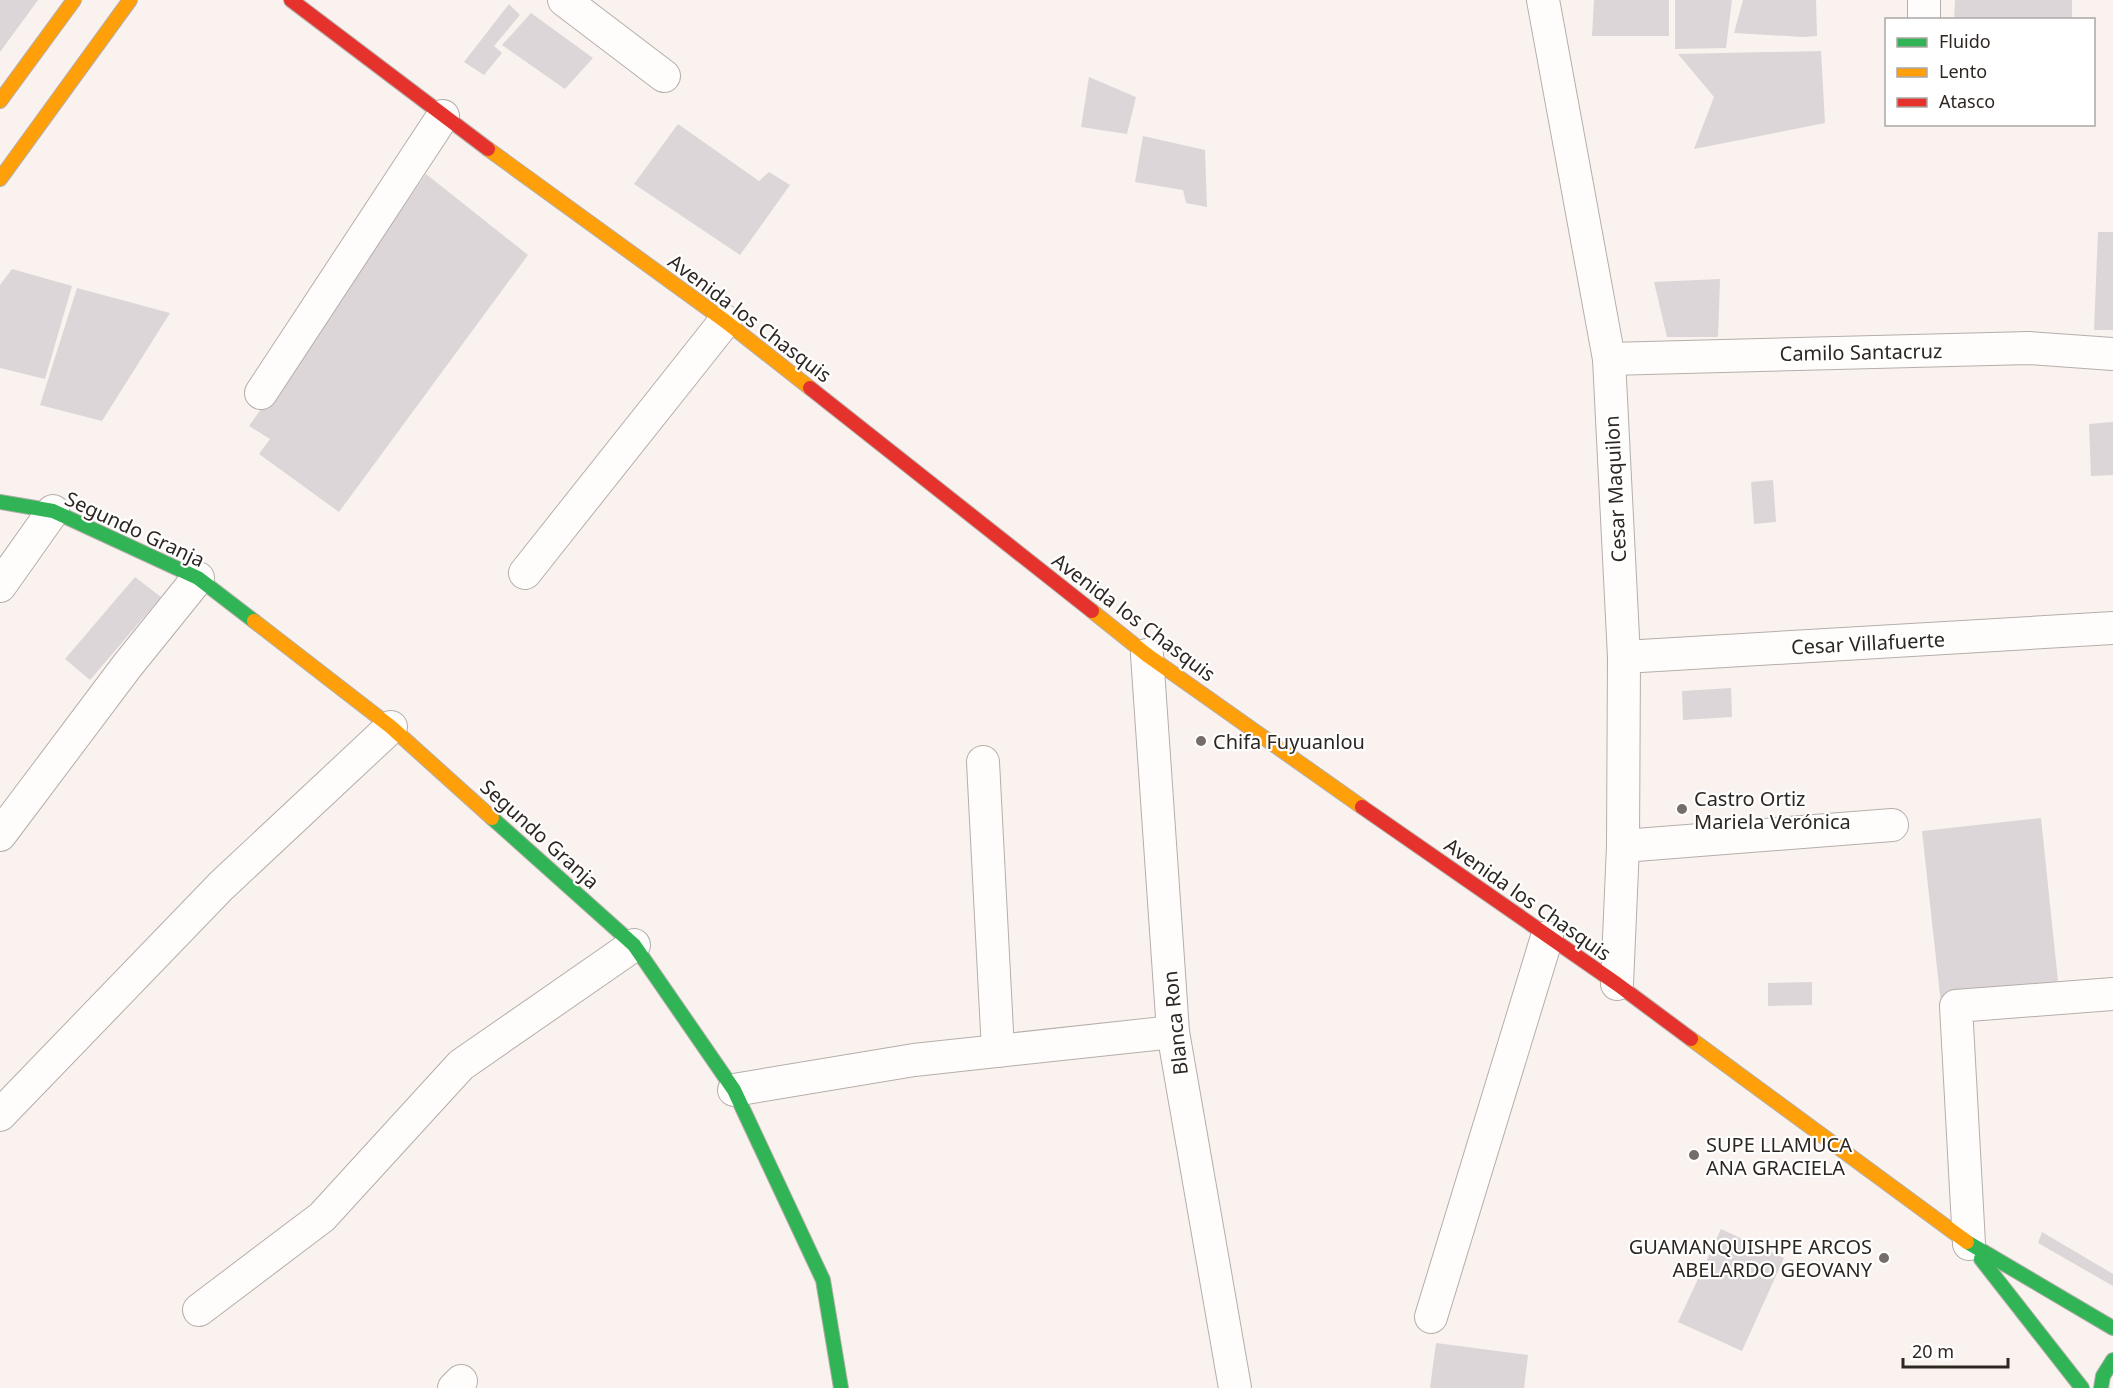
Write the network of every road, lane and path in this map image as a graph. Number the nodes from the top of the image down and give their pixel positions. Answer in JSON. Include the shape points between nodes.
{"nodes":[{"id":1,"x":74,"y":0,"type":"edge"},
{"id":2,"x":130,"y":0,"type":"edge"},
{"id":3,"x":291,"y":0,"type":"edge"},
{"id":4,"x":564,"y":0,"type":"edge"},
{"id":5,"x":1543,"y":0,"type":"edge"},
{"id":6,"x":1924,"y":0,"type":"edge"},
{"id":7,"x":1924,"y":18,"type":"edge"},
{"id":8,"x":664,"y":76,"type":"dead end"},
{"id":9,"x":0,"y":101,"type":"edge"},
{"id":10,"x":443,"y":116,"type":"junction"},
{"id":11,"x":0,"y":179,"type":"edge"},
{"id":12,"x":725,"y":321,"type":"junction"},
{"id":13,"x":2113,"y":354,"type":"edge"},
{"id":14,"x":1609,"y":359,"type":"junction"},
{"id":15,"x":261,"y":393,"type":"dead end"},
{"id":16,"x":0,"y":502,"type":"edge"},
{"id":17,"x":53,"y":511,"type":"junction"},
{"id":18,"x":525,"y":573,"type":"dead end"},
{"id":19,"x":198,"y":578,"type":"junction"},
{"id":20,"x":0,"y":586,"type":"edge"},
{"id":21,"x":2113,"y":628,"type":"edge"},
{"id":22,"x":1147,"y":655,"type":"junction"},
{"id":23,"x":1624,"y":657,"type":"junction"},
{"id":24,"x":391,"y":727,"type":"junction"},
{"id":25,"x":983,"y":762,"type":"dead end"},
{"id":26,"x":1892,"y":825,"type":"dead end"},
{"id":27,"x":0,"y":835,"type":"edge"},
{"id":28,"x":1623,"y":846,"type":"junction"},
{"id":29,"x":1547,"y":938,"type":"junction"},
{"id":30,"x":634,"y":945,"type":"junction"},
{"id":31,"x":1617,"y":984,"type":"junction"},
{"id":32,"x":2113,"y":994,"type":"edge"},
{"id":33,"x":1173,"y":1032,"type":"junction"},
{"id":34,"x":998,"y":1051,"type":"junction"},
{"id":35,"x":734,"y":1090,"type":"junction"},
{"id":36,"x":0,"y":1115,"type":"edge"},
{"id":37,"x":1969,"y":1244,"type":"junction"},
{"id":38,"x":199,"y":1310,"type":"dead end"},
{"id":39,"x":1431,"y":1317,"type":"dead end"},
{"id":40,"x":2113,"y":1328,"type":"edge"},
{"id":41,"x":2113,"y":1360,"type":"edge"},
{"id":42,"x":2082,"y":1386,"type":"edge"},
{"id":43,"x":841,"y":1388,"type":"edge"},
{"id":44,"x":1234,"y":1388,"type":"edge"}],
"edges":[{"from":1,"to":9,"type":"street"},
{"from":2,"to":11,"type":"street"},
{"from":3,"to":10,"type":"street","name":"Avenida los Chasquis"},
{"from":4,"to":8,"type":"street"},
{"from":5,"to":14,"type":"street","name":"Cesar Maquilon"},
{"from":6,"to":7,"type":"street"},
{"from":10,"to":12,"type":"street","name":"Avenida los Chasquis"},
{"from":10,"to":15,"type":"street"},
{"from":12,"to":18,"type":"street"},
{"from":12,"to":22,"type":"street","name":"Avenida los Chasquis"},
{"from":13,"to":14,"type":"street","name":"Camilo Santacruz","via":[[2029,348]]},
{"from":14,"to":23,"type":"street","name":"Cesar Maquilon"},
{"from":16,"to":17,"type":"street","name":"Segundo Granja"},
{"from":17,"to":19,"type":"street","name":"Segundo Granja"},
{"from":17,"to":20,"type":"street"},
{"from":19,"to":24,"type":"street","name":"Segundo Granja"},
{"from":19,"to":27,"type":"street"},
{"from":21,"to":23,"type":"street","name":"Cesar Villafuerte"},
{"from":22,"to":29,"type":"street","name":"Avenida los Chasquis"},
{"from":22,"to":33,"type":"street","name":"Blanca Ron"},
{"from":23,"to":28,"type":"street","name":"Cesar Maquilon"},
{"from":24,"to":30,"type":"street","name":"Segundo Granja"},
{"from":24,"to":36,"type":"street","via":[[221,886]]},
{"from":25,"to":34,"type":"street"},
{"from":26,"to":28,"type":"street"},
{"from":28,"to":31,"type":"street","name":"Cesar Maquilon"},
{"from":29,"to":31,"type":"street","name":"Avenida los Chasquis"},
{"from":29,"to":39,"type":"street"},
{"from":30,"to":35,"type":"street","name":"Segundo Granja"},
{"from":30,"to":38,"type":"street","via":[[461,1065],[322,1217]]},
{"from":31,"to":37,"type":"street","name":"Avenida los Chasquis"},
{"from":32,"to":37,"type":"street","via":[[1956,1006]]},
{"from":33,"to":34,"type":"street"},
{"from":33,"to":44,"type":"street","name":"Blanca Ron"},
{"from":34,"to":35,"type":"street","via":[[914,1060]]},
{"from":35,"to":43,"type":"street","name":"Segundo Granja","via":[[824,1280]]},
{"from":37,"to":40,"type":"street","name":"Avenida los Chasquis"},
{"from":37,"to":42,"type":"street","name":"Avenida los Chasquis"},
{"from":41,"to":42,"type":"street","via":[[2103,1376]]}]}
